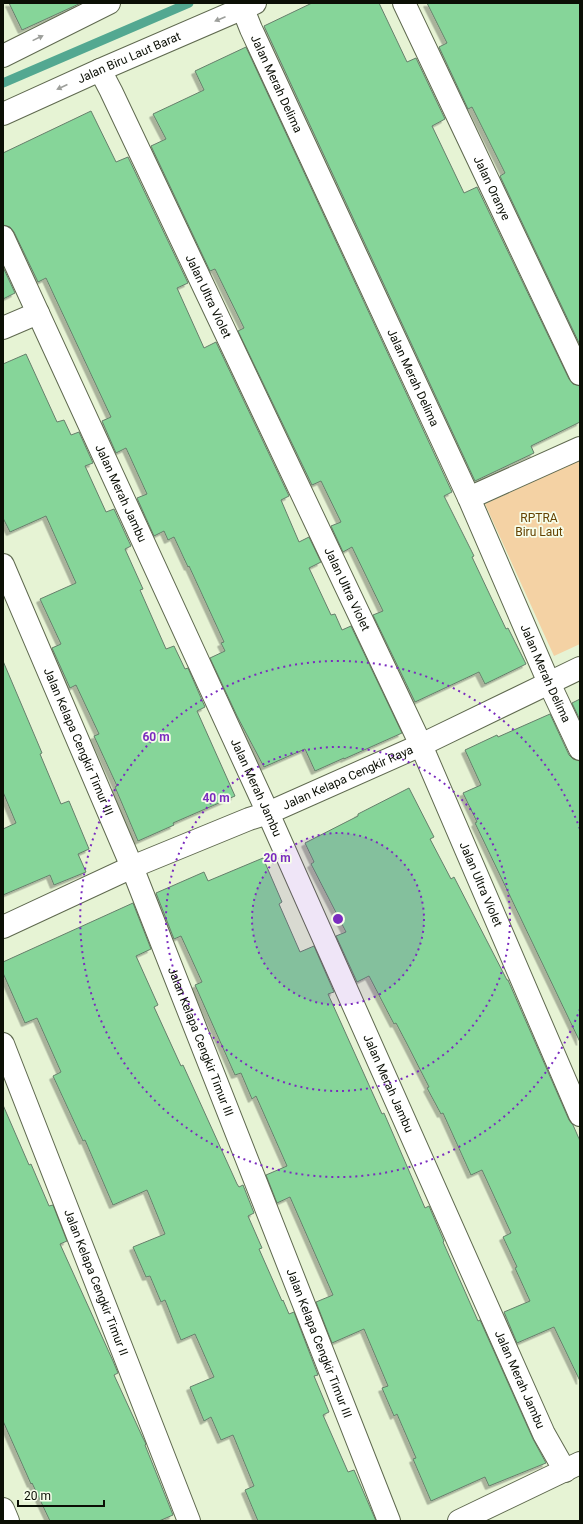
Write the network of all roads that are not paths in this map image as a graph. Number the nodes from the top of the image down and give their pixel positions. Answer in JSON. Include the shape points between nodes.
{"nodes":[{"id":1,"x":109,"y":3,"type":"edge"},
{"id":2,"x":404,"y":3,"type":"edge"},
{"id":3,"x":249,"y":6,"type":"edge"},
{"id":4,"x":3,"y":56,"type":"edge"},
{"id":5,"x":100,"y":70,"type":"junction"},
{"id":6,"x":3,"y":114,"type":"edge"},
{"id":7,"x":3,"y":237,"type":"edge"},
{"id":8,"x":38,"y":313,"type":"junction"},
{"id":9,"x":3,"y":328,"type":"edge"},
{"id":10,"x":580,"y":374,"type":"edge"},
{"id":11,"x":580,"y":448,"type":"edge"},
{"id":12,"x":470,"y":498,"type":"junction"},
{"id":13,"x":3,"y":565,"type":"edge"},
{"id":14,"x":580,"y":668,"type":"edge"},
{"id":15,"x":549,"y":683,"type":"junction"},
{"id":16,"x":421,"y":745,"type":"junction"},
{"id":17,"x":580,"y":748,"type":"edge"},
{"id":18,"x":268,"y":813,"type":"junction"},
{"id":19,"x":132,"y":867,"type":"junction"},
{"id":20,"x":3,"y":927,"type":"edge"},
{"id":21,"x":3,"y":1044,"type":"edge"},
{"id":22,"x":580,"y":1115,"type":"edge"},
{"id":23,"x":572,"y":1467,"type":"edge"},
{"id":24,"x":3,"y":1509,"type":"edge"},
{"id":25,"x":8,"y":1521,"type":"edge"},
{"id":26,"x":189,"y":1521,"type":"edge"},
{"id":27,"x":389,"y":1521,"type":"edge"},
{"id":28,"x":459,"y":1521,"type":"edge"}],
"edges":[{"from":4,"to":1,"type":"street","one_way":true},
{"from":2,"to":10,"type":"street","name":"Jalan Oranye"},
{"from":3,"to":5,"type":"street","name":"Jalan Biru Laut Barat","one_way":true},
{"from":3,"to":12,"type":"street","name":"Jalan Merah Delima","via":[[254,36]]},
{"from":5,"to":6,"type":"street","name":"Jalan Biru Laut Barat","one_way":true},
{"from":5,"to":16,"type":"street","name":"Jalan Ultra Violet"},
{"from":7,"to":8,"type":"street","name":"Jalan Merah Jambu"},
{"from":8,"to":9,"type":"street"},
{"from":8,"to":18,"type":"street","name":"Jalan Merah Jambu"},
{"from":11,"to":12,"type":"street"},
{"from":12,"to":15,"type":"street","name":"Jalan Merah Delima"},
{"from":13,"to":19,"type":"street","name":"Jalan Kelapa Cengkir Timur III"},
{"from":14,"to":15,"type":"street","name":"Jalan Kelapa Cengkir Raya"},
{"from":15,"to":16,"type":"street","name":"Jalan Kelapa Cengkir Raya"},
{"from":15,"to":17,"type":"street","name":"Jalan Merah Delima"},
{"from":16,"to":18,"type":"street","name":"Jalan Kelapa Cengkir Raya"},
{"from":16,"to":22,"type":"street","name":"Jalan Ultra Violet"},
{"from":18,"to":19,"type":"street","name":"Jalan Kelapa Cengkir Raya"},
{"from":18,"to":23,"type":"street","name":"Jalan Merah Jambu","via":[[544,1434]]},
{"from":19,"to":20,"type":"street","name":"Jalan Kelapa Cengkir Raya"},
{"from":19,"to":27,"type":"street","name":"Jalan Kelapa Cengkir Timur III"},
{"from":21,"to":26,"type":"street","name":"Jalan Kelapa Cengkir Timur II"},
{"from":23,"to":28,"type":"street"},
{"from":24,"to":25,"type":"street"}]}
